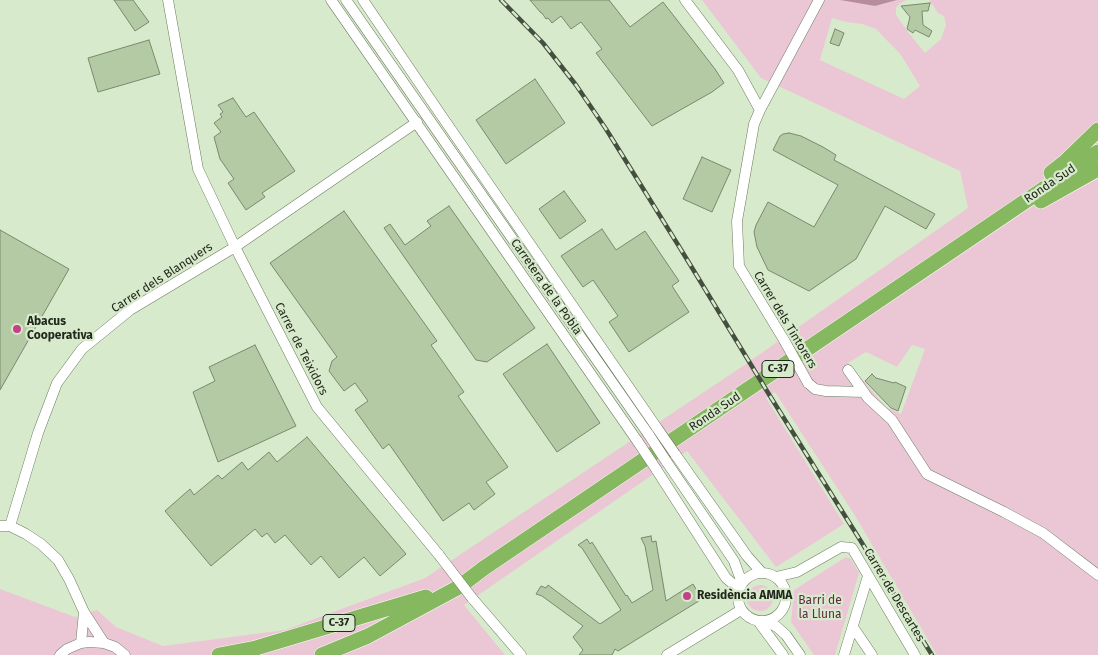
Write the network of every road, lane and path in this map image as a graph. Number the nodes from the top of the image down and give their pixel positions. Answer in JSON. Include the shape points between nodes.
{"nodes":[{"id":1,"x":168,"y":0,"type":"edge"},
{"id":2,"x":331,"y":0,"type":"edge"},
{"id":3,"x":346,"y":0,"type":"edge"},
{"id":4,"x":363,"y":0,"type":"edge"},
{"id":5,"x":685,"y":0,"type":"edge"},
{"id":6,"x":819,"y":0,"type":"edge"},
{"id":7,"x":760,"y":110,"type":"junction"},
{"id":8,"x":416,"y":122,"type":"junction"},
{"id":9,"x":1098,"y":130,"type":"edge"},
{"id":10,"x":1098,"y":152,"type":"edge"},
{"id":11,"x":1098,"y":169,"type":"edge"},
{"id":12,"x":992,"y":224,"type":"junction"},
{"id":13,"x":235,"y":247,"type":"junction"},
{"id":14,"x":848,"y":370,"type":"dead end"},
{"id":15,"x":864,"y":392,"type":"junction"},
{"id":16,"x":653,"y":431,"type":"junction"},
{"id":17,"x":5,"y":526,"type":"edge"},
{"id":18,"x":734,"y":561,"type":"junction"},
{"id":19,"x":797,"y":572,"type":"junction"},
{"id":20,"x":758,"y":573,"type":"junction"},
{"id":21,"x":1098,"y":575,"type":"edge"},
{"id":22,"x":868,"y":576,"type":"junction"},
{"id":23,"x":776,"y":577,"type":"junction"},
{"id":24,"x":740,"y":586,"type":"junction"},
{"id":25,"x":458,"y":588,"type":"junction"},
{"id":26,"x":784,"y":588,"type":"junction"},
{"id":27,"x":783,"y":609,"type":"junction"},
{"id":28,"x":741,"y":610,"type":"junction"},
{"id":29,"x":84,"y":612,"type":"junction"},
{"id":30,"x":762,"y":621,"type":"junction"},
{"id":31,"x":852,"y":627,"type":"junction"},
{"id":32,"x":786,"y":635,"type":"junction"},
{"id":33,"x":81,"y":643,"type":"junction"},
{"id":34,"x":104,"y":643,"type":"junction"},
{"id":35,"x":60,"y":655,"type":"edge"},
{"id":36,"x":125,"y":655,"type":"edge"},
{"id":37,"x":219,"y":655,"type":"edge"},
{"id":38,"x":322,"y":655,"type":"edge"},
{"id":39,"x":346,"y":655,"type":"edge"},
{"id":40,"x":521,"y":655,"type":"edge"},
{"id":41,"x":667,"y":655,"type":"edge"},
{"id":42,"x":783,"y":655,"type":"edge"},
{"id":43,"x":800,"y":655,"type":"edge"},
{"id":44,"x":844,"y":655,"type":"edge"},
{"id":45,"x":872,"y":655,"type":"edge"},
{"id":46,"x":914,"y":655,"type":"edge"}],
"edges":[{"from":1,"to":13,"type":"street","name":"Carrer de Teixidors","via":[[198,169]]},
{"from":2,"to":8,"type":"street","name":"Carretera de la Pobla"},
{"from":3,"to":16,"type":"street","name":"Carretera de la Pobla"},
{"from":4,"to":16,"type":"street","name":"Carretera de la Pobla"},
{"from":5,"to":7,"type":"street","via":[[738,70]]},
{"from":6,"to":7,"type":"street","name":"Carrer dels Tintorers"},
{"from":7,"to":15,"type":"street","name":"Carrer dels Tintorers","bridge":true,"via":[[754,124],[737,221],[738,266],[808,383],[826,391]]},
{"from":8,"to":13,"type":"street","name":"Carrer dels Blanquers"},
{"from":8,"to":24,"type":"street","name":"Carretera de la Pobla","bridge":true,"via":[[638,442],[726,578]]},
{"from":9,"to":12,"type":"highway","via":[[1058,168],[1008,205]]},
{"from":10,"to":12,"type":"highway","name":"Ronda Sud","number":"C-37"},
{"from":11,"to":12,"type":"highway"},
{"from":12,"to":25,"type":"highway","name":"Ronda Sud","number":"C-37"},
{"from":13,"to":17,"type":"street","name":"Carrer dels Blanquers","via":[[130,310],[82,349],[57,384]]},
{"from":13,"to":40,"type":"street","name":"Carrer de Teixidors","bridge":true,"via":[[317,407]]},
{"from":14,"to":15,"type":"street"},
{"from":15,"to":21,"type":"street","via":[[892,420],[927,474],[1043,533]]},
{"from":16,"to":18,"type":"street","name":"Carretera de la Pobla","bridge":true,"via":[[666,461]]},
{"from":16,"to":20,"type":"street","name":"Carretera de la Pobla","bridge":true,"via":[[675,454]]},
{"from":17,"to":29,"type":"street","via":[[26,534],[58,560]]},
{"from":18,"to":20,"type":"street","name":"Carretera de la Pobla"},
{"from":18,"to":24,"type":"street","name":"Carretera de la Pobla"},
{"from":19,"to":22,"type":"street","name":"Carrer de Descartes","via":[[841,547],[852,548]]},
{"from":19,"to":23,"type":"street","name":"Carrer de Descartes"},
{"from":19,"to":26,"type":"street","name":"Carrer de Descartes"},
{"from":20,"to":23,"type":"street"},
{"from":20,"to":24,"type":"street"},
{"from":22,"to":31,"type":"street"},
{"from":22,"to":46,"type":"street","name":"Carrer de Descartes"},
{"from":23,"to":26,"type":"street"},
{"from":24,"to":28,"type":"street","via":[[738,603]]},
{"from":25,"to":37,"type":"highway","number":"C-37","via":[[256,648]]},
{"from":25,"to":38,"type":"highway","name":"Ronda Sud","number":"C-37","via":[[368,636]]},
{"from":25,"to":39,"type":"highway","number":"C-37","via":[[420,618]]},
{"from":26,"to":27,"type":"street"},
{"from":27,"to":30,"type":"street"},
{"from":27,"to":32,"type":"street"},
{"from":28,"to":30,"type":"street","via":[[752,619]]},
{"from":28,"to":41,"type":"street"},
{"from":29,"to":33,"type":"street"},
{"from":29,"to":34,"type":"street"},
{"from":30,"to":32,"type":"street"},
{"from":30,"to":42,"type":"street"},
{"from":31,"to":44,"type":"street"},
{"from":31,"to":45,"type":"street"},
{"from":32,"to":43,"type":"street"},
{"from":33,"to":34,"type":"street"},
{"from":33,"to":35,"type":"street"},
{"from":34,"to":36,"type":"street"}]}
